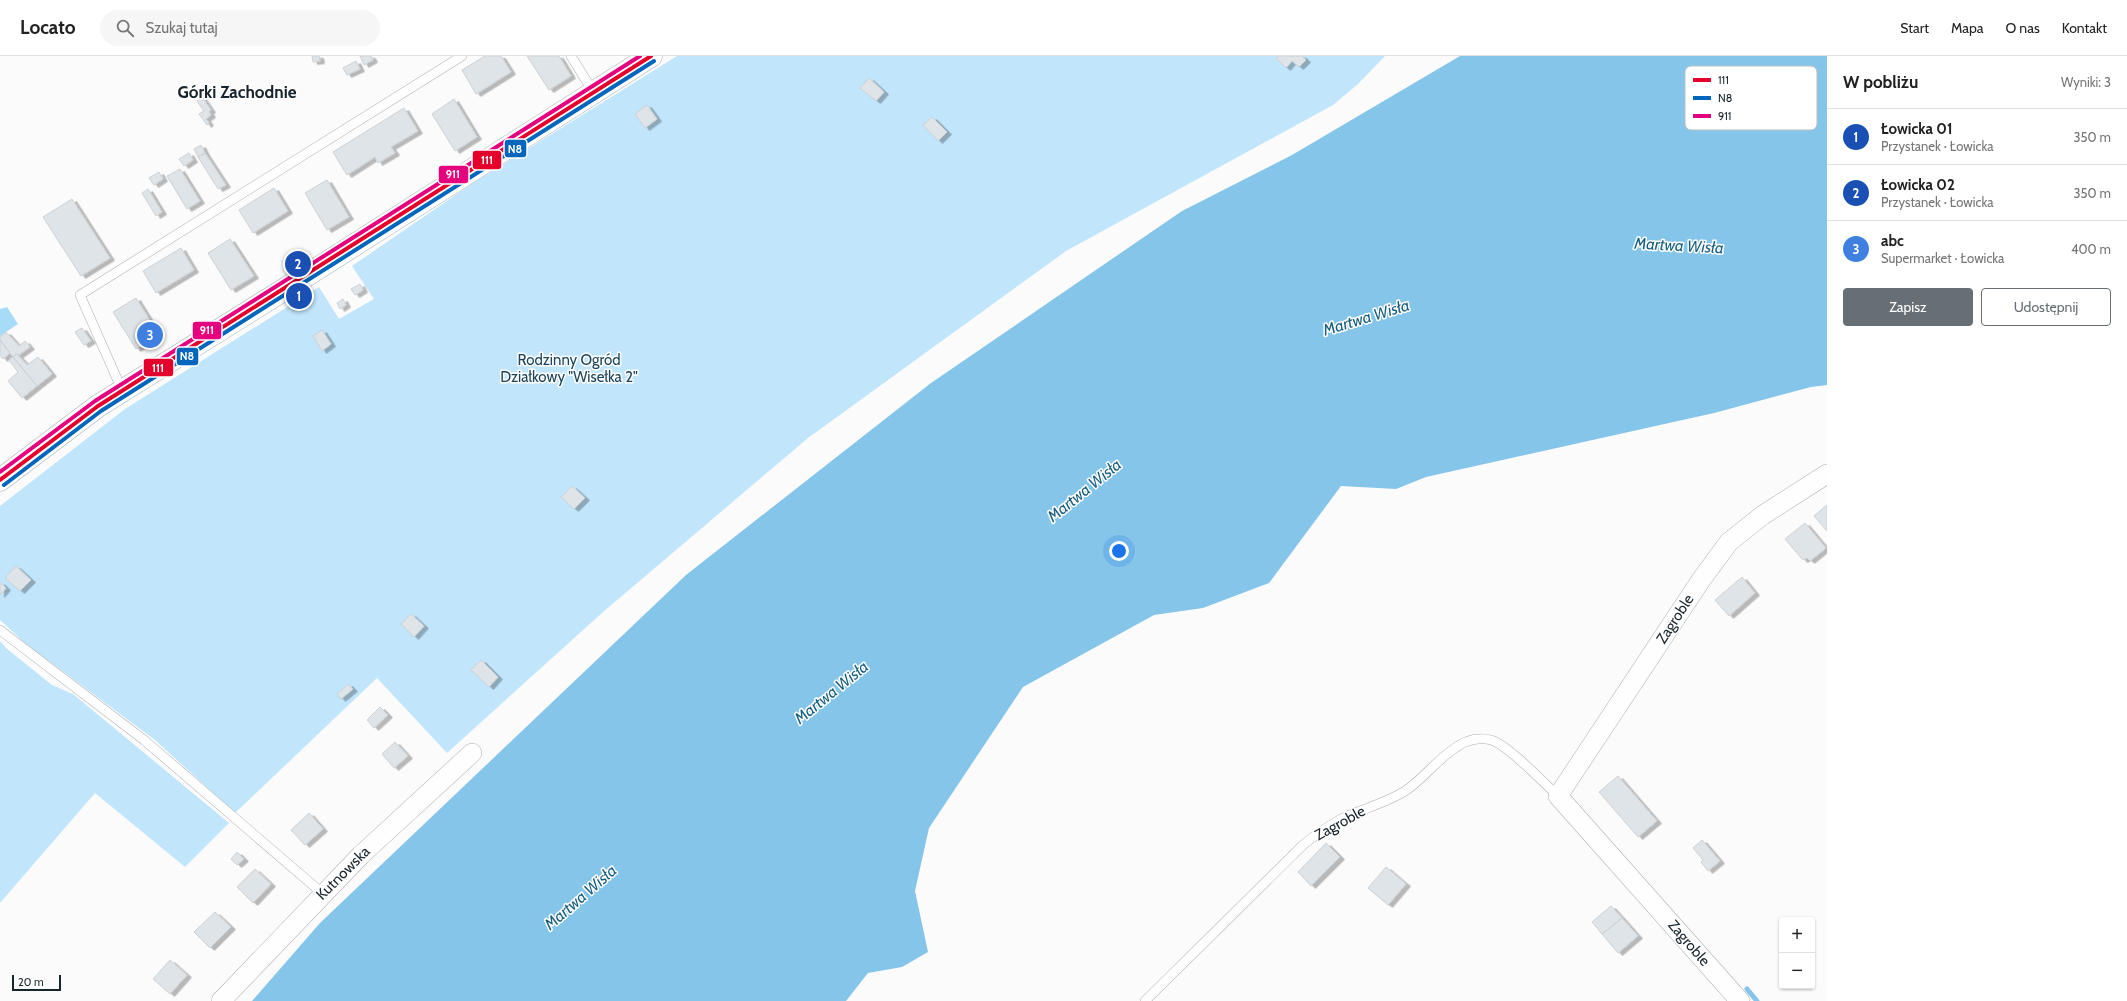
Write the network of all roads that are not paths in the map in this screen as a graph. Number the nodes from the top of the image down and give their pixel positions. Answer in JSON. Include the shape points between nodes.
{"nodes":[{"id":1,"x":462,"y":56,"type":"edge"},
{"id":2,"x":571,"y":56,"type":"edge"},
{"id":3,"x":651,"y":56,"type":"edge"},
{"id":4,"x":594,"y":93,"type":"junction"},
{"id":5,"x":122,"y":390,"type":"junction"},
{"id":6,"x":1827,"y":474,"type":"edge"},
{"id":7,"x":0,"y":480,"type":"edge"},
{"id":8,"x":0,"y":630,"type":"edge"},
{"id":9,"x":472,"y":753,"type":"dead end"},
{"id":10,"x":1558,"y":796,"type":"junction"},
{"id":11,"x":322,"y":893,"type":"junction"},
{"id":12,"x":222,"y":1001,"type":"edge"},
{"id":13,"x":1145,"y":1001,"type":"edge"},
{"id":14,"x":1740,"y":1001,"type":"edge"}],
"edges":[{"from":1,"to":5,"type":"lane","via":[[80,295]]},
{"from":2,"to":4,"type":"lane"},
{"from":3,"to":4,"type":"street"},
{"from":4,"to":5,"type":"street"},
{"from":5,"to":7,"type":"street","via":[[78,419]]},
{"from":6,"to":10,"type":"street","name":"Zagroble","via":[[1762,515],[1729,542],[1701,580]]},
{"from":8,"to":11,"type":"lane","via":[[144,740]]},
{"from":9,"to":11,"type":"street","name":"Kutnowska"},
{"from":10,"to":13,"type":"lane","name":"Zagroble","via":[[1504,747],[1492,740],[1480,738],[1465,742],[1440,759],[1404,791],[1342,819],[1303,845]]},
{"from":10,"to":14,"type":"street","name":"Zagroble"},
{"from":11,"to":12,"type":"street","name":"Kutnowska"}]}
